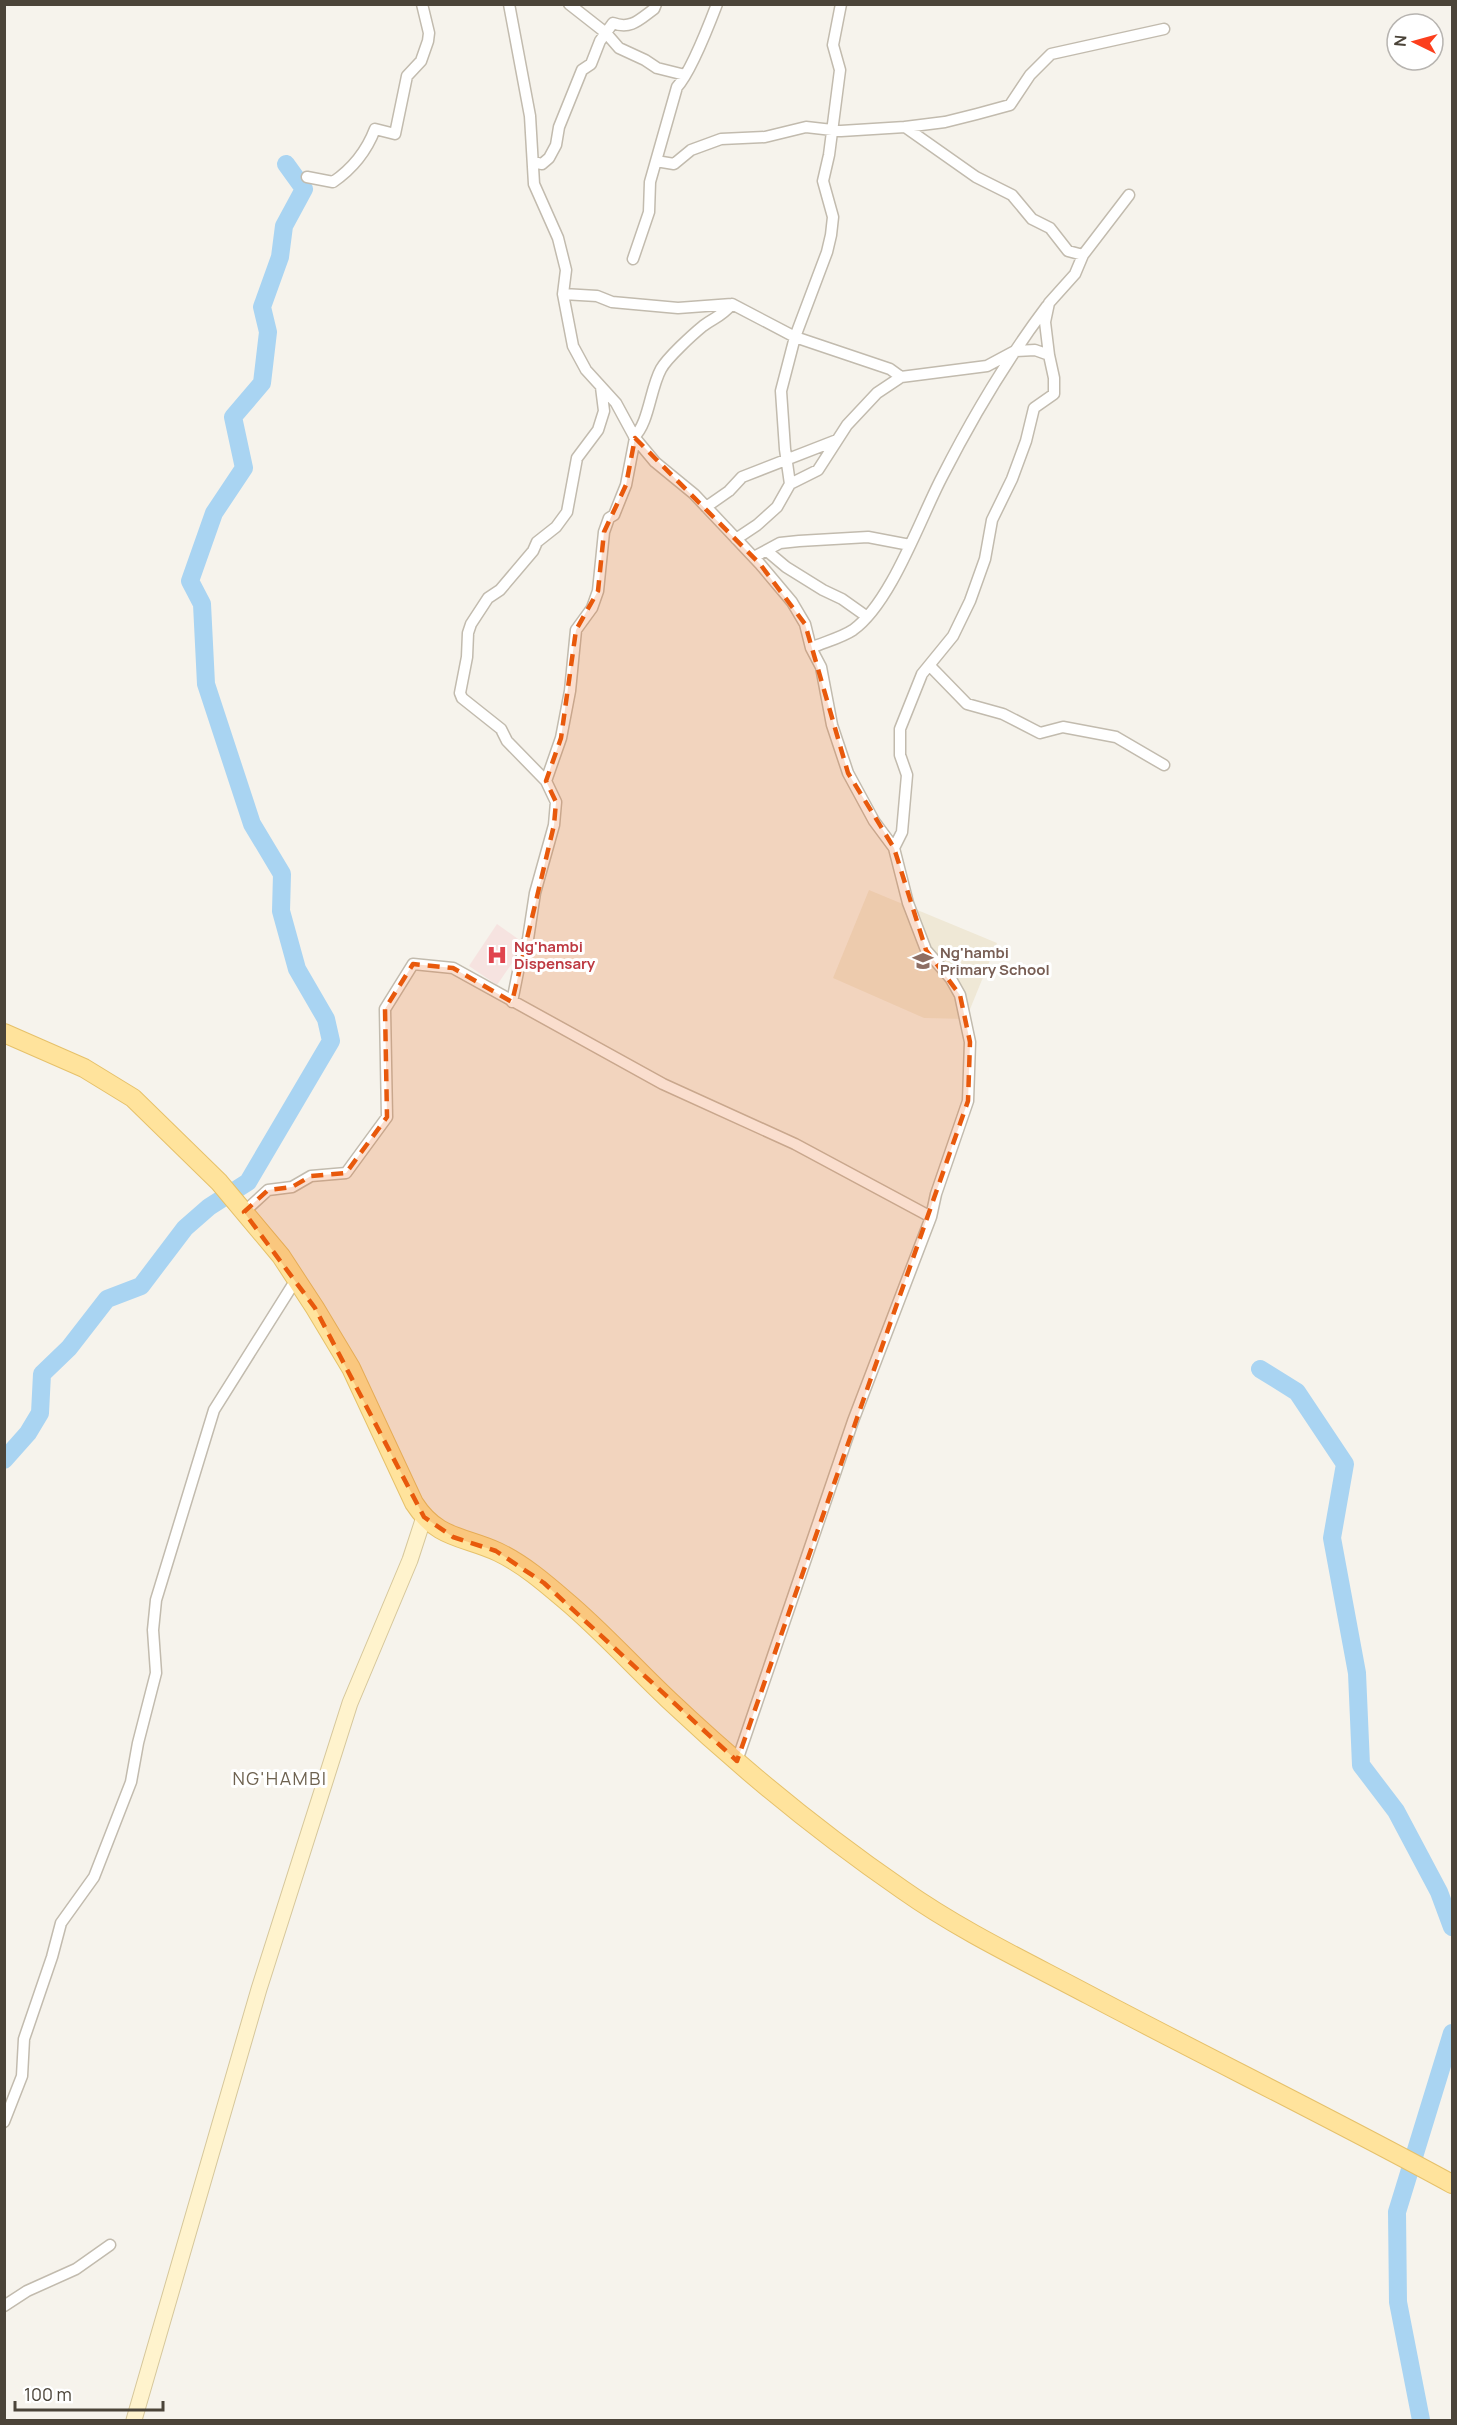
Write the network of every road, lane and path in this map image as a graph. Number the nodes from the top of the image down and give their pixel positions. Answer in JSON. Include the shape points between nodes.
{"nodes":[{"id":1,"x":422,"y":4,"type":"edge"},
{"id":2,"x":509,"y":4,"type":"edge"},
{"id":3,"x":568,"y":4,"type":"edge"},
{"id":4,"x":656,"y":4,"type":"edge"},
{"id":5,"x":717,"y":4,"type":"edge"},
{"id":6,"x":841,"y":4,"type":"edge"},
{"id":7,"x":1164,"y":29,"type":"dead end"},
{"id":8,"x":606,"y":33,"type":"junction"},
{"id":9,"x":685,"y":75,"type":"junction"},
{"id":10,"x":905,"y":127,"type":"junction"},
{"id":11,"x":832,"y":130,"type":"junction"},
{"id":12,"x":656,"y":161,"type":"junction"},
{"id":13,"x":533,"y":162,"type":"junction"},
{"id":14,"x":307,"y":177,"type":"dead end"},
{"id":15,"x":1129,"y":195,"type":"dead end"},
{"id":16,"x":1083,"y":255,"type":"junction"},
{"id":17,"x":633,"y":258,"type":"dead end"},
{"id":18,"x":563,"y":294,"type":"junction"},
{"id":19,"x":1049,"y":303,"type":"junction"},
{"id":20,"x":732,"y":304,"type":"junction"},
{"id":21,"x":795,"y":337,"type":"junction"},
{"id":22,"x":1015,"y":351,"type":"junction"},
{"id":23,"x":1049,"y":355,"type":"junction"},
{"id":24,"x":902,"y":377,"type":"junction"},
{"id":25,"x":601,"y":387,"type":"junction"},
{"id":26,"x":634,"y":438,"type":"junction"},
{"id":27,"x":838,"y":440,"type":"junction"},
{"id":28,"x":787,"y":460,"type":"junction"},
{"id":29,"x":790,"y":484,"type":"junction"},
{"id":30,"x":706,"y":507,"type":"junction"},
{"id":31,"x":736,"y":539,"type":"junction"},
{"id":32,"x":910,"y":545,"type":"junction"},
{"id":33,"x":767,"y":550,"type":"junction"},
{"id":34,"x":754,"y":557,"type":"junction"},
{"id":35,"x":866,"y":616,"type":"junction"},
{"id":36,"x":811,"y":648,"type":"junction"},
{"id":37,"x":930,"y":666,"type":"junction"},
{"id":38,"x":1164,"y":765,"type":"dead end"},
{"id":39,"x":546,"y":781,"type":"junction"},
{"id":40,"x":894,"y":848,"type":"junction"},
{"id":41,"x":512,"y":1002,"type":"junction"},
{"id":42,"x":4,"y":1033,"type":"edge"},
{"id":43,"x":238,"y":1205,"type":"junction"},
{"id":44,"x":931,"y":1217,"type":"junction"},
{"id":45,"x":297,"y":1278,"type":"junction"},
{"id":46,"x":424,"y":1517,"type":"junction"},
{"id":47,"x":737,"y":1761,"type":"junction"},
{"id":48,"x":4,"y":2122,"type":"edge"},
{"id":49,"x":1452,"y":2184,"type":"edge"},
{"id":50,"x":110,"y":2245,"type":"dead end"},
{"id":51,"x":4,"y":2306,"type":"edge"},
{"id":52,"x":134,"y":2421,"type":"edge"}],
"edges":[{"from":1,"to":14,"type":"street","via":[[428,42],[421,61],[407,76],[394,134],[375,129],[369,147],[333,182]]},
{"from":2,"to":13,"type":"street","via":[[530,116]]},
{"from":3,"to":8,"type":"street"},
{"from":4,"to":8,"type":"street","via":[[631,26],[613,23]]},
{"from":5,"to":9,"type":"street"},
{"from":6,"to":11,"type":"street","via":[[833,45],[840,70]]},
{"from":7,"to":10,"type":"street","via":[[1051,54],[1030,75],[1010,105],[945,122]]},
{"from":8,"to":9,"type":"street","via":[[619,48],[657,68]]},
{"from":8,"to":13,"type":"street","via":[[591,64],[582,70],[549,159],[542,164]]},
{"from":9,"to":12,"type":"street","via":[[677,87]]},
{"from":10,"to":11,"type":"street"},
{"from":10,"to":16,"type":"street","via":[[976,177],[1012,195],[1032,219],[1050,228],[1068,251]]},
{"from":11,"to":12,"type":"street","via":[[806,127],[765,137],[721,139],[691,150],[674,164]]},
{"from":11,"to":21,"type":"street","via":[[823,181],[833,217],[831,235]]},
{"from":12,"to":17,"type":"street","via":[[649,187],[649,212]]},
{"from":13,"to":18,"type":"street","via":[[534,184],[558,238],[566,270]]},
{"from":15,"to":16,"type":"street"},
{"from":16,"to":19,"type":"street","via":[[1075,274]]},
{"from":18,"to":20,"type":"street","via":[[678,308]]},
{"from":18,"to":25,"type":"street","via":[[573,346]]},
{"from":19,"to":22,"type":"street"},
{"from":19,"to":23,"type":"street","via":[[1045,322]]},
{"from":20,"to":21,"type":"street"},
{"from":20,"to":26,"type":"street","via":[[662,367],[654,382],[643,429]]},
{"from":21,"to":24,"type":"street","via":[[890,369]]},
{"from":21,"to":28,"type":"street","via":[[781,391]]},
{"from":22,"to":23,"type":"street","via":[[1035,350]]},
{"from":22,"to":24,"type":"street","via":[[987,366]]},
{"from":22,"to":32,"type":"street","via":[[942,477]]},
{"from":23,"to":37,"type":"street","via":[[1053,394],[1034,408],[1016,470],[992,520],[985,559],[970,601],[953,636]]},
{"from":24,"to":27,"type":"street","via":[[877,393]]},
{"from":25,"to":26,"type":"street","via":[[616,404]]},
{"from":25,"to":39,"type":"street","via":[[604,411],[598,430],[577,458],[567,512],[483,605],[468,633],[462,674],[462,698],[501,729],[507,741]]},
{"from":26,"to":30,"type":"street"},
{"from":26,"to":39,"type":"street","via":[[626,484],[604,532],[598,591],[592,608],[576,630],[561,738]]},
{"from":27,"to":28,"type":"street"},
{"from":27,"to":29,"type":"street","via":[[818,470]]},
{"from":28,"to":29,"type":"street"},
{"from":28,"to":30,"type":"street","via":[[742,477]]},
{"from":29,"to":31,"type":"street","via":[[777,507]]},
{"from":30,"to":31,"type":"street"},
{"from":31,"to":34,"type":"street"},
{"from":32,"to":33,"type":"street","via":[[868,537],[780,543]]},
{"from":32,"to":35,"type":"street","via":[[881,601]]},
{"from":33,"to":34,"type":"street"},
{"from":33,"to":35,"type":"street","via":[[786,567]]},
{"from":34,"to":36,"type":"street","via":[[792,602],[805,624]]},
{"from":35,"to":36,"type":"street","via":[[853,630]]},
{"from":36,"to":40,"type":"street","via":[[820,667],[832,725],[848,773]]},
{"from":37,"to":38,"type":"street","via":[[967,704],[1003,714],[1040,733],[1063,727],[1116,737]]},
{"from":37,"to":40,"type":"street","via":[[922,674],[900,729],[900,755],[907,775],[902,832]]},
{"from":39,"to":41,"type":"street","via":[[556,802],[554,825]]},
{"from":40,"to":44,"type":"street","via":[[908,903],[926,950],[960,995],[970,1042],[969,1101]]},
{"from":41,"to":43,"type":"street","via":[[453,968],[413,964],[385,1009],[387,1117],[346,1173],[311,1176]]},
{"from":41,"to":44,"type":"street","via":[[663,1084],[795,1144]]},
{"from":42,"to":43,"type":"main road","via":[[84,1068],[133,1098]]},
{"from":43,"to":45,"type":"main road"},
{"from":44,"to":47,"type":"street","via":[[853,1421]]},
{"from":45,"to":46,"type":"main road","via":[[351,1368]]},
{"from":45,"to":48,"type":"street","via":[[214,1410],[156,1600],[156,1673],[131,1782],[93,1877],[61,1923],[24,2039],[22,2076]]},
{"from":46,"to":47,"type":"main road","via":[[453,1537],[496,1551],[544,1583],[589,1620]]},
{"from":46,"to":52,"type":"street","via":[[350,1703],[259,1989]]},
{"from":47,"to":49,"type":"main road","via":[[785,1803],[906,1893],[1043,1971]]},
{"from":50,"to":51,"type":"street","via":[[76,2269]]}]}
